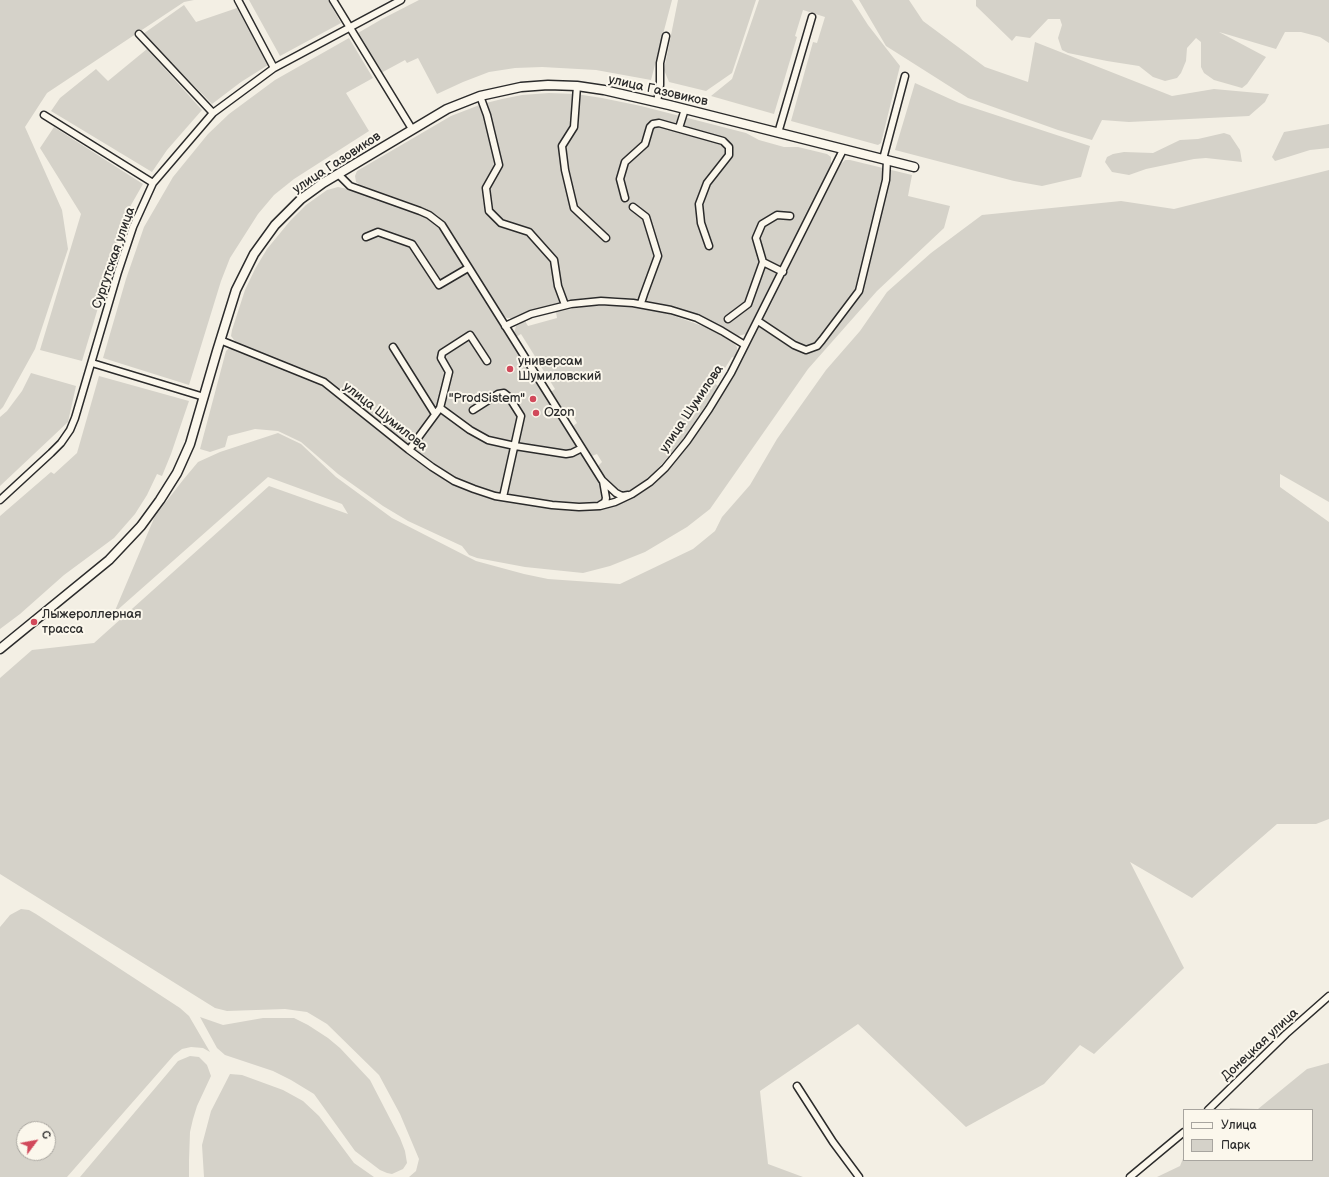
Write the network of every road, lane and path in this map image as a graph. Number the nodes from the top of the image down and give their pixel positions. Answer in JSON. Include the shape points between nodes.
{"nodes":[{"id":1,"x":238,"y":0,"type":"edge"},
{"id":2,"x":332,"y":0,"type":"edge"},
{"id":3,"x":401,"y":0,"type":"edge"},
{"id":4,"x":812,"y":17,"type":"dead end"},
{"id":5,"x":349,"y":28,"type":"junction"},
{"id":6,"x":139,"y":34,"type":"dead end"},
{"id":7,"x":666,"y":36,"type":"dead end"},
{"id":8,"x":274,"y":68,"type":"junction"},
{"id":9,"x":905,"y":76,"type":"dead end"},
{"id":10,"x":577,"y":86,"type":"junction"},
{"id":11,"x":480,"y":96,"type":"junction"},
{"id":12,"x":657,"y":102,"type":"junction"},
{"id":13,"x":685,"y":109,"type":"junction"},
{"id":14,"x":213,"y":113,"type":"junction"},
{"id":15,"x":44,"y":115,"type":"dead end"},
{"id":16,"x":680,"y":128,"type":"junction"},
{"id":17,"x":412,"y":129,"type":"junction"},
{"id":18,"x":778,"y":133,"type":"junction"},
{"id":19,"x":844,"y":150,"type":"junction"},
{"id":20,"x":885,"y":160,"type":"junction"},
{"id":21,"x":914,"y":167,"type":"dead end"},
{"id":22,"x":338,"y":174,"type":"junction"},
{"id":23,"x":153,"y":183,"type":"junction"},
{"id":24,"x":625,"y":198,"type":"dead end"},
{"id":25,"x":633,"y":207,"type":"dead end"},
{"id":26,"x":790,"y":216,"type":"dead end"},
{"id":27,"x":366,"y":237,"type":"dead end"},
{"id":28,"x":606,"y":238,"type":"dead end"},
{"id":29,"x":709,"y":246,"type":"dead end"},
{"id":30,"x":763,"y":262,"type":"junction"},
{"id":31,"x":468,"y":268,"type":"junction"},
{"id":32,"x":783,"y":272,"type":"junction"},
{"id":33,"x":641,"y":304,"type":"junction"},
{"id":34,"x":565,"y":305,"type":"junction"},
{"id":35,"x":728,"y":319,"type":"dead end"},
{"id":36,"x":758,"y":321,"type":"junction"},
{"id":37,"x":505,"y":326,"type":"junction"},
{"id":38,"x":220,"y":340,"type":"junction"},
{"id":39,"x":745,"y":346,"type":"junction"},
{"id":40,"x":393,"y":347,"type":"dead end"},
{"id":41,"x":487,"y":360,"type":"dead end"},
{"id":42,"x":92,"y":363,"type":"junction"},
{"id":43,"x":204,"y":397,"type":"junction"},
{"id":44,"x":440,"y":408,"type":"junction"},
{"id":45,"x":473,"y":410,"type":"dead end"},
{"id":46,"x":435,"y":414,"type":"junction"},
{"id":47,"x":515,"y":446,"type":"junction"},
{"id":48,"x":582,"y":448,"type":"junction"},
{"id":49,"x":409,"y":450,"type":"junction"},
{"id":50,"x":602,"y":480,"type":"junction"},
{"id":51,"x":614,"y":491,"type":"junction"},
{"id":52,"x":632,"y":494,"type":"junction"},
{"id":53,"x":606,"y":496,"type":"junction"},
{"id":54,"x":503,"y":497,"type":"junction"},
{"id":55,"x":0,"y":500,"type":"edge"},
{"id":56,"x":615,"y":502,"type":"junction"},
{"id":57,"x":600,"y":506,"type":"junction"},
{"id":58,"x":0,"y":649,"type":"edge"},
{"id":59,"x":1329,"y":996,"type":"edge"},
{"id":60,"x":797,"y":1086,"type":"dead end"},
{"id":61,"x":1209,"y":1109,"type":"edge"},
{"id":62,"x":1183,"y":1133,"type":"edge"},
{"id":63,"x":858,"y":1177,"type":"edge"},
{"id":64,"x":1130,"y":1177,"type":"edge"}],
"edges":[{"from":1,"to":8,"type":"street"},
{"from":2,"to":5,"type":"street"},
{"from":3,"to":5,"type":"street","name":"Сургутская улица"},
{"from":4,"to":18,"type":"street"},
{"from":5,"to":8,"type":"street","name":"Сургутская улица"},
{"from":5,"to":17,"type":"street"},
{"from":6,"to":14,"type":"street"},
{"from":7,"to":12,"type":"street","via":[[660,63]]},
{"from":8,"to":14,"type":"street","name":"Сургутская улица"},
{"from":9,"to":20,"type":"street"},
{"from":10,"to":11,"type":"street","name":"улица Газовиков","via":[[521,87]]},
{"from":10,"to":12,"type":"street","name":"улица Газовиков"},
{"from":10,"to":28,"type":"street","via":[[574,127],[562,146],[565,170],[574,208]]},
{"from":11,"to":17,"type":"street","name":"улица Газовиков","via":[[447,109]]},
{"from":11,"to":34,"type":"street","via":[[500,165],[486,188],[489,211],[501,223],[529,232],[554,260],[558,286]]},
{"from":12,"to":13,"type":"street","name":"улица Газовиков"},
{"from":13,"to":16,"type":"street"},
{"from":13,"to":18,"type":"street","name":"улица Газовиков"},
{"from":14,"to":23,"type":"street","name":"Сургутская улица"},
{"from":15,"to":23,"type":"street"},
{"from":16,"to":24,"type":"street","via":[[657,123],[651,125],[645,144],[625,162],[620,179]]},
{"from":16,"to":29,"type":"street","via":[[721,140],[729,150],[728,158],[707,183],[699,204],[701,223]]},
{"from":17,"to":22,"type":"street","name":"улица Газовиков"},
{"from":18,"to":19,"type":"street","name":"улица Газовиков"},
{"from":19,"to":20,"type":"street","name":"улица Газовиков"},
{"from":19,"to":32,"type":"street","name":"улица Шумилова"},
{"from":20,"to":21,"type":"street","name":"улица Газовиков"},
{"from":20,"to":36,"type":"street","via":[[886,180],[859,291],[822,340],[817,346],[806,350]]},
{"from":22,"to":31,"type":"street","via":[[350,186],[420,211],[436,220]]},
{"from":22,"to":38,"type":"street","name":"улица Газовиков","via":[[297,203],[261,244],[236,290]]},
{"from":23,"to":42,"type":"street","name":"Сургутская улица","via":[[133,227]]},
{"from":25,"to":33,"type":"street","via":[[646,217],[658,256]]},
{"from":26,"to":30,"type":"street","via":[[777,215],[762,224],[756,238]]},
{"from":27,"to":31,"type":"street","via":[[378,232],[412,244],[439,285]]},
{"from":30,"to":32,"type":"street"},
{"from":30,"to":35,"type":"street","via":[[748,304]]},
{"from":31,"to":37,"type":"street"},
{"from":32,"to":36,"type":"street","name":"улица Шумилова"},
{"from":33,"to":34,"type":"street","via":[[601,301]]},
{"from":33,"to":39,"type":"street","via":[[697,318],[722,330]]},
{"from":34,"to":37,"type":"street","via":[[531,314]]},
{"from":36,"to":39,"type":"street","name":"улица Шумилова"},
{"from":37,"to":48,"type":"street"},
{"from":38,"to":43,"type":"street","name":"улица Газовиков"},
{"from":38,"to":49,"type":"street","name":"улица Шумилова","via":[[324,382]]},
{"from":39,"to":52,"type":"street","name":"улица Шумилова","via":[[728,379],[686,441],[655,477]]},
{"from":40,"to":46,"type":"street"},
{"from":41,"to":44,"type":"street","via":[[470,335],[442,353],[441,358],[449,372]]},
{"from":42,"to":43,"type":"street"},
{"from":42,"to":55,"type":"street","name":"Сургутская улица","via":[[70,430],[51,454]]},
{"from":43,"to":58,"type":"street","name":"улица Газовиков","via":[[184,459],[142,526],[97,571]]},
{"from":44,"to":46,"type":"street"},
{"from":44,"to":47,"type":"street","via":[[479,436]]},
{"from":45,"to":47,"type":"street","via":[[498,394],[506,394],[521,416]]},
{"from":46,"to":49,"type":"street"},
{"from":47,"to":48,"type":"street","via":[[566,454]]},
{"from":47,"to":54,"type":"street"},
{"from":48,"to":50,"type":"street"},
{"from":49,"to":54,"type":"street","name":"улица Шумилова","via":[[454,481]]},
{"from":50,"to":51,"type":"street"},
{"from":50,"to":53,"type":"street"},
{"from":51,"to":52,"type":"street","via":[[622,496]]},
{"from":51,"to":56,"type":"street"},
{"from":52,"to":56,"type":"street","name":"улица Шумилова"},
{"from":53,"to":56,"type":"street"},
{"from":53,"to":57,"type":"street","via":[[605,502]]},
{"from":54,"to":57,"type":"street","name":"улица Шумилова","via":[[566,506]]},
{"from":56,"to":57,"type":"street","name":"улица Шумилова"},
{"from":59,"to":61,"type":"street","name":"Донецкая улица"},
{"from":60,"to":63,"type":"street"},
{"from":62,"to":64,"type":"street"}]}
